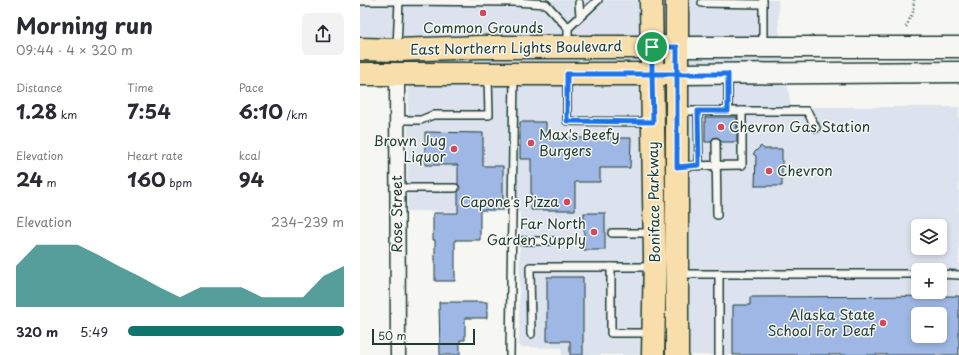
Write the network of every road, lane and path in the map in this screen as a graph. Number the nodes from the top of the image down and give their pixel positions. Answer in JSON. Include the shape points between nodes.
{"nodes":[{"id":1,"x":598,"y":0,"type":"edge"},
{"id":2,"x":651,"y":0,"type":"edge"},
{"id":3,"x":677,"y":0,"type":"edge"},
{"id":4,"x":914,"y":0,"type":"edge"},
{"id":5,"x":360,"y":1,"type":"edge"},
{"id":6,"x":399,"y":1,"type":"junction"},
{"id":7,"x":516,"y":1,"type":"edge"},
{"id":8,"x":762,"y":1,"type":"edge"},
{"id":9,"x":548,"y":2,"type":"edge"},
{"id":10,"x":579,"y":3,"type":"dead end"},
{"id":11,"x":702,"y":3,"type":"dead end"},
{"id":12,"x":580,"y":16,"type":"junction"},
{"id":13,"x":906,"y":27,"type":"dead end"},
{"id":14,"x":568,"y":37,"type":"junction"},
{"id":15,"x":763,"y":46,"type":"junction"},
{"id":16,"x":652,"y":47,"type":"junction"},
{"id":17,"x":677,"y":47,"type":"junction"},
{"id":18,"x":959,"y":47,"type":"edge"},
{"id":19,"x":360,"y":49,"type":"edge"},
{"id":20,"x":397,"y":50,"type":"junction"},
{"id":21,"x":360,"y":65,"type":"edge"},
{"id":22,"x":959,"y":72,"type":"edge"},
{"id":23,"x":360,"y":74,"type":"edge"},
{"id":24,"x":397,"y":74,"type":"junction"},
{"id":25,"x":488,"y":74,"type":"junction"},
{"id":26,"x":514,"y":74,"type":"junction"},
{"id":27,"x":567,"y":74,"type":"junction"},
{"id":28,"x":652,"y":74,"type":"junction"},
{"id":29,"x":677,"y":74,"type":"junction"},
{"id":30,"x":728,"y":74,"type":"junction"},
{"id":31,"x":688,"y":111,"type":"junction"},
{"id":32,"x":728,"y":111,"type":"junction"},
{"id":33,"x":742,"y":111,"type":"junction"},
{"id":34,"x":397,"y":120,"type":"junction"},
{"id":35,"x":653,"y":122,"type":"junction"},
{"id":36,"x":816,"y":128,"type":"dead end"},
{"id":37,"x":716,"y":142,"type":"dead end"},
{"id":38,"x":699,"y":165,"type":"junction"},
{"id":39,"x":716,"y":165,"type":"junction"},
{"id":40,"x":677,"y":167,"type":"junction"},
{"id":41,"x":397,"y":188,"type":"junction"},
{"id":42,"x":455,"y":188,"type":"dead end"},
{"id":43,"x":717,"y":215,"type":"dead end"},
{"id":44,"x":612,"y":233,"type":"dead end"},
{"id":45,"x":654,"y":233,"type":"junction"},
{"id":46,"x":512,"y":241,"type":"junction"},
{"id":47,"x":553,"y":241,"type":"dead end"},
{"id":48,"x":611,"y":267,"type":"junction"},
{"id":49,"x":654,"y":267,"type":"junction"},
{"id":50,"x":677,"y":274,"type":"junction"},
{"id":51,"x":719,"y":274,"type":"junction"},
{"id":52,"x":911,"y":274,"type":"edge"},
{"id":53,"x":947,"y":274,"type":"edge"},
{"id":54,"x":959,"y":274,"type":"edge"},
{"id":55,"x":653,"y":333,"type":"junction"},
{"id":56,"x":531,"y":334,"type":"dead end"},
{"id":57,"x":398,"y":355,"type":"edge"},
{"id":58,"x":510,"y":355,"type":"edge"},
{"id":59,"x":652,"y":355,"type":"edge"},
{"id":60,"x":677,"y":355,"type":"edge"},
{"id":61,"x":719,"y":355,"type":"edge"}],
"edges":[{"from":1,"to":12,"type":"lane"},
{"from":2,"to":16,"type":"main road","name":"Boniface Parkway"},
{"from":3,"to":17,"type":"main road","name":"Boniface Parkway"},
{"from":4,"to":13,"type":"path","via":[[913,12]]},
{"from":5,"to":6,"type":"lane"},
{"from":6,"to":7,"type":"lane"},
{"from":6,"to":20,"type":"lane"},
{"from":7,"to":9,"type":"lane"},
{"from":8,"to":11,"type":"lane"},
{"from":8,"to":15,"type":"lane"},
{"from":9,"to":14,"type":"lane"},
{"from":10,"to":12,"type":"lane"},
{"from":12,"to":14,"type":"lane"},
{"from":14,"to":16,"type":"main road","name":"East Northern Lights Boulevard"},
{"from":14,"to":20,"type":"main road","name":"East Northern Lights Boulevard","via":[[481,47]]},
{"from":15,"to":17,"type":"main road","name":"East Northern Lights Boulevard"},
{"from":15,"to":18,"type":"main road","name":"East Northern Lights Boulevard"},
{"from":16,"to":17,"type":"main road","name":"East Northern Lights Boulevard"},
{"from":16,"to":28,"type":"main road","name":"Boniface Parkway"},
{"from":17,"to":29,"type":"main road","name":"Boniface Parkway"},
{"from":19,"to":20,"type":"main road","name":"East Northern Lights Boulevard"},
{"from":20,"to":21,"type":"main road","via":[[389,57]]},
{"from":22,"to":30,"type":"main road","name":"East Northern Lights Boulevard"},
{"from":23,"to":24,"type":"main road","name":"East Northern Lights Boulevard"},
{"from":24,"to":25,"type":"main road","name":"East Northern Lights Boulevard"},
{"from":24,"to":34,"type":"street","name":"Rose Street"},
{"from":25,"to":26,"type":"main road","name":"East Northern Lights Boulevard"},
{"from":25,"to":34,"type":"lane","via":[[489,114],[433,115],[421,120]]},
{"from":26,"to":27,"type":"main road","name":"East Northern Lights Boulevard"},
{"from":26,"to":46,"type":"lane"},
{"from":27,"to":28,"type":"main road","name":"East Northern Lights Boulevard"},
{"from":27,"to":35,"type":"lane","via":[[567,121]]},
{"from":28,"to":29,"type":"main road","name":"East Northern Lights Boulevard"},
{"from":28,"to":35,"type":"main road","name":"Boniface Parkway"},
{"from":29,"to":30,"type":"main road","name":"East Northern Lights Boulevard"},
{"from":29,"to":31,"type":"main road","name":"Boniface Parkway"},
{"from":30,"to":32,"type":"lane"},
{"from":31,"to":32,"type":"lane","via":[[716,114]]},
{"from":31,"to":38,"type":"lane"},
{"from":31,"to":40,"type":"main road","name":"Boniface Parkway"},
{"from":32,"to":33,"type":"lane"},
{"from":33,"to":36,"type":"lane","via":[[807,111]]},
{"from":33,"to":39,"type":"lane","via":[[742,165]]},
{"from":34,"to":41,"type":"street","name":"Rose Street"},
{"from":35,"to":45,"type":"main road","name":"Boniface Parkway"},
{"from":37,"to":39,"type":"lane"},
{"from":38,"to":39,"type":"lane"},
{"from":38,"to":40,"type":"lane"},
{"from":39,"to":43,"type":"lane"},
{"from":40,"to":50,"type":"main road","name":"Boniface Parkway"},
{"from":41,"to":42,"type":"lane"},
{"from":41,"to":57,"type":"street","name":"Rose Street"},
{"from":44,"to":45,"type":"lane"},
{"from":45,"to":49,"type":"main road","name":"Boniface Parkway"},
{"from":46,"to":47,"type":"lane"},
{"from":46,"to":58,"type":"lane"},
{"from":48,"to":49,"type":"lane"},
{"from":48,"to":55,"type":"lane","via":[[611,333]]},
{"from":48,"to":56,"type":"lane","via":[[530,267]]},
{"from":49,"to":55,"type":"main road","name":"Boniface Parkway"},
{"from":50,"to":51,"type":"lane"},
{"from":50,"to":60,"type":"main road","name":"Boniface Parkway"},
{"from":51,"to":52,"type":"lane"},
{"from":51,"to":61,"type":"lane"},
{"from":53,"to":54,"type":"lane"},
{"from":55,"to":59,"type":"main road","name":"Boniface Parkway"}]}
